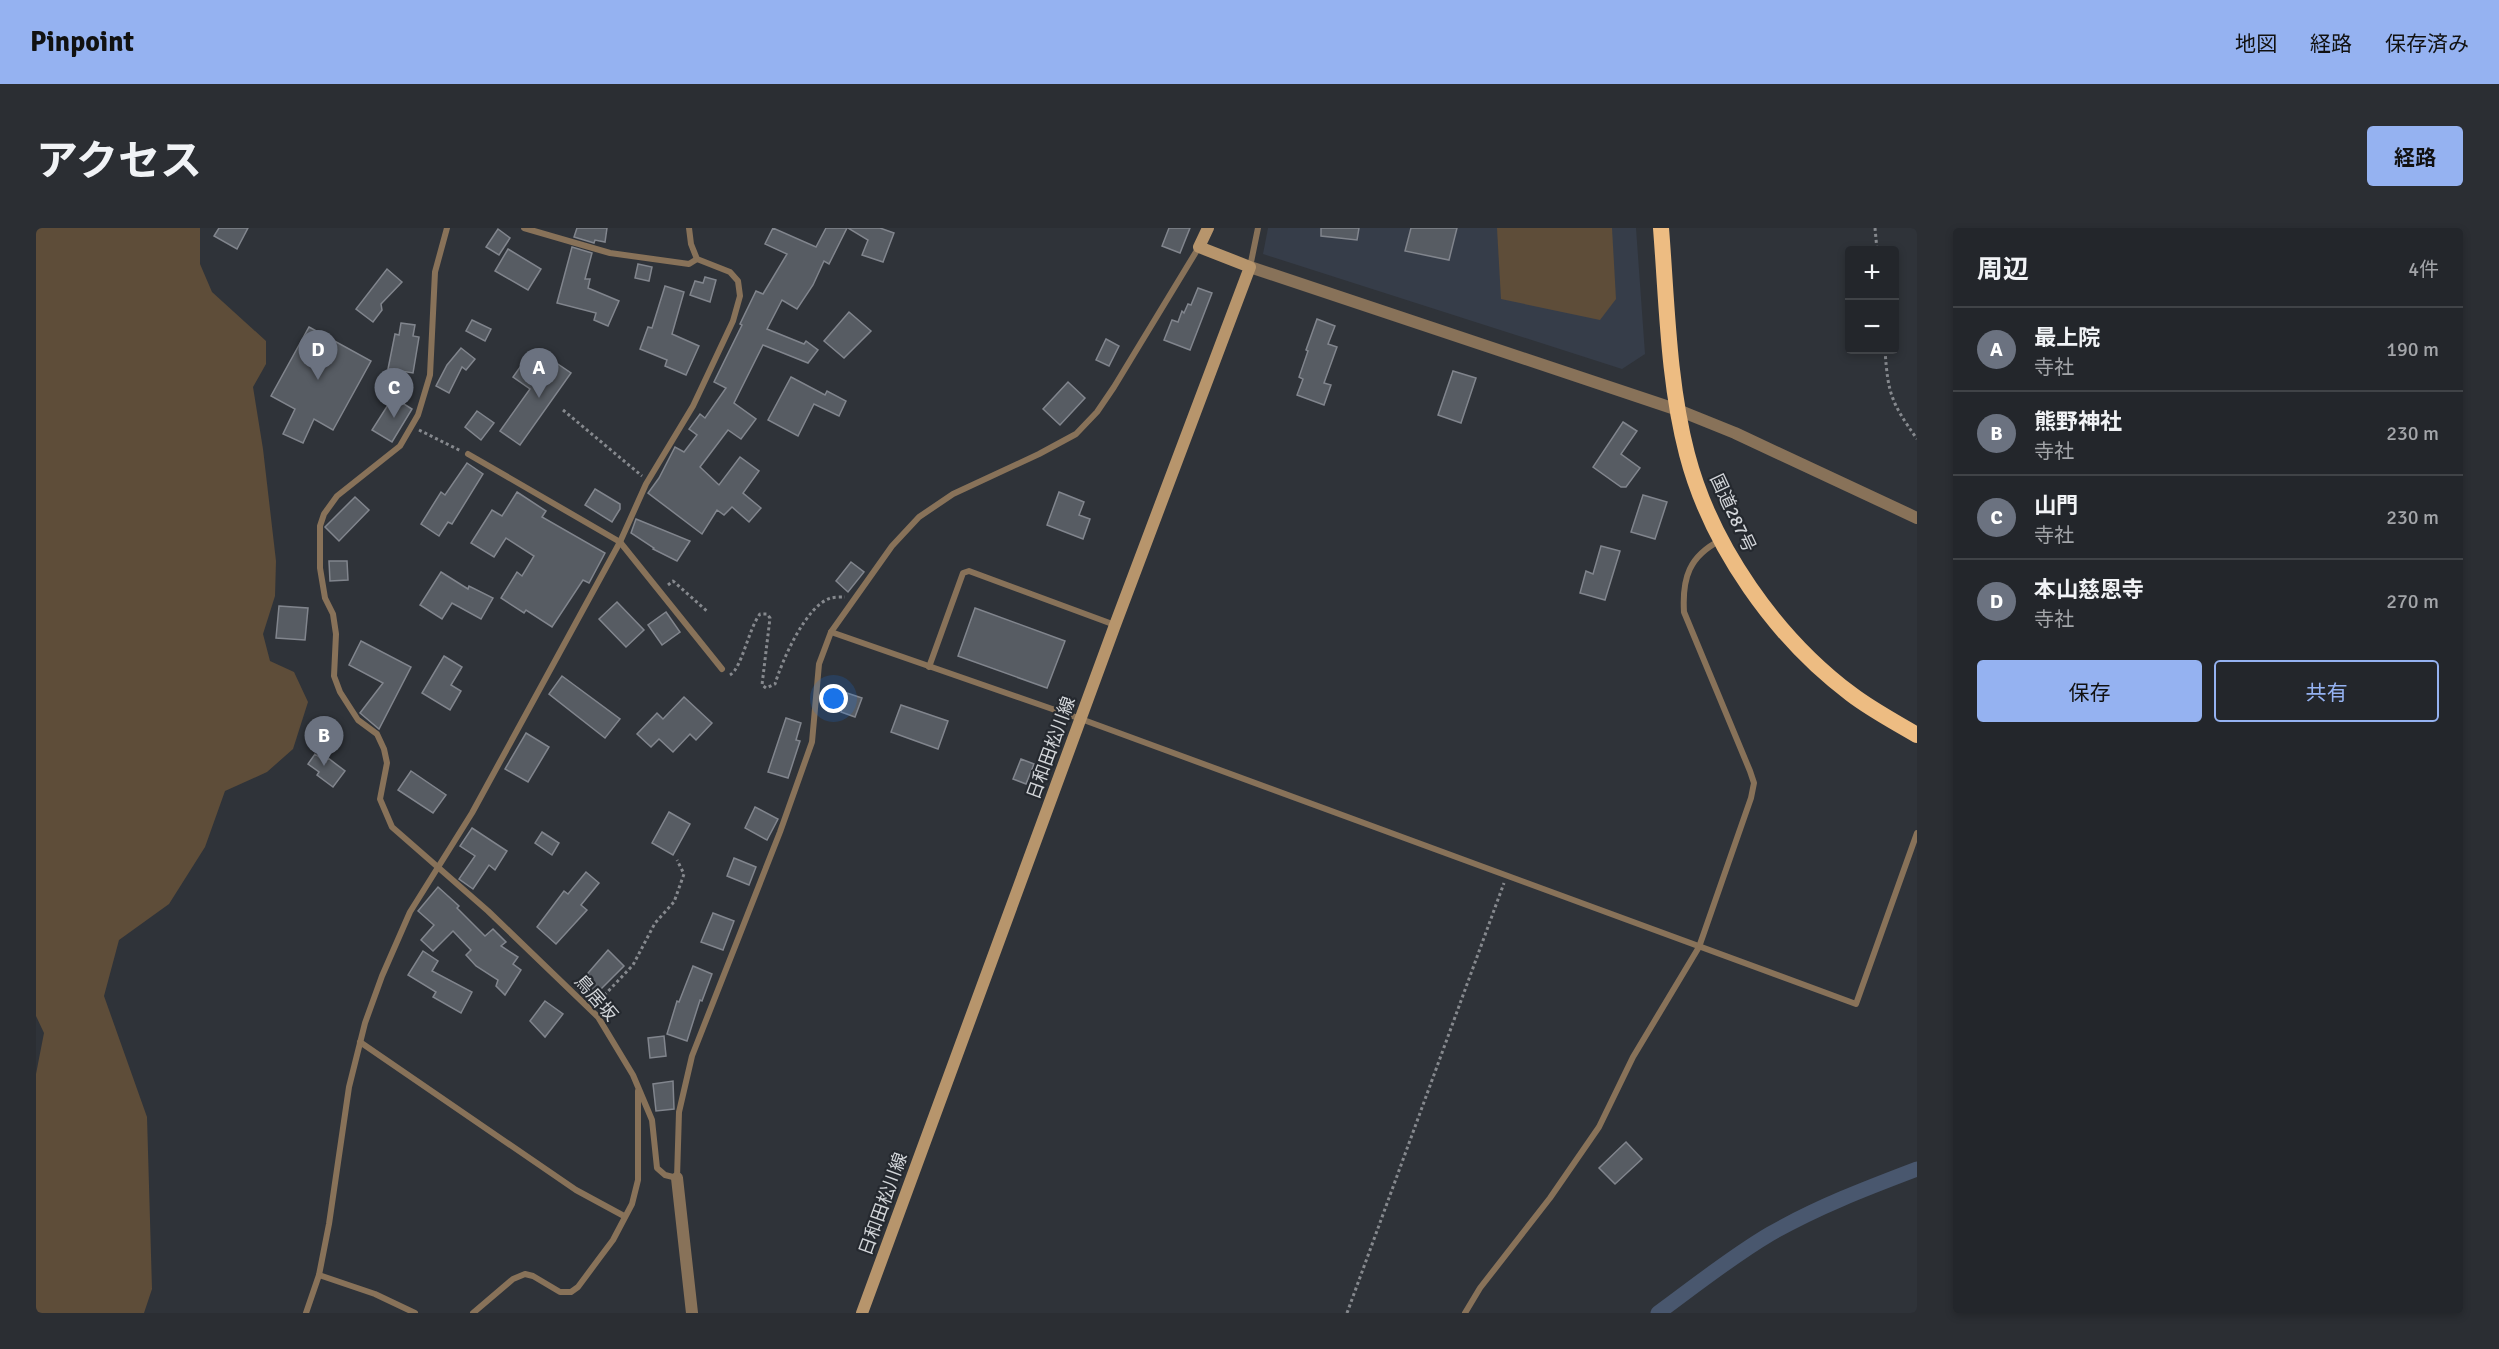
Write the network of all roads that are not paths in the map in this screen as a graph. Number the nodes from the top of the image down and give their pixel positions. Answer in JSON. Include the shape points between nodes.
{"nodes":[{"id":1,"x":447,"y":228,"type":"edge"},
{"id":2,"x":524,"y":228,"type":"edge"},
{"id":3,"x":689,"y":228,"type":"edge"},
{"id":4,"x":1209,"y":228,"type":"edge"},
{"id":5,"x":1258,"y":228,"type":"edge"},
{"id":6,"x":1661,"y":228,"type":"edge"},
{"id":7,"x":1199,"y":247,"type":"junction"},
{"id":8,"x":698,"y":259,"type":"junction"},
{"id":9,"x":1250,"y":267,"type":"junction"},
{"id":10,"x":1678,"y":410,"type":"junction"},
{"id":11,"x":468,"y":454,"type":"road end"},
{"id":12,"x":1917,"y":518,"type":"edge"},
{"id":13,"x":1722,"y":539,"type":"junction"},
{"id":14,"x":620,"y":542,"type":"junction"},
{"id":15,"x":1115,"y":626,"type":"junction"},
{"id":16,"x":831,"y":632,"type":"junction"},
{"id":17,"x":930,"y":667,"type":"junction"},
{"id":18,"x":722,"y":669,"type":"road end"},
{"id":19,"x":1081,"y":719,"type":"junction"},
{"id":20,"x":1917,"y":735,"type":"edge"},
{"id":21,"x":1917,"y":833,"type":"edge"},
{"id":22,"x":439,"y":866,"type":"junction"},
{"id":23,"x":1699,"y":947,"type":"junction"},
{"id":24,"x":360,"y":1042,"type":"junction"},
{"id":25,"x":638,"y":1087,"type":"junction"},
{"id":26,"x":677,"y":1178,"type":"junction"},
{"id":27,"x":624,"y":1216,"type":"junction"},
{"id":28,"x":318,"y":1275,"type":"junction"},
{"id":29,"x":306,"y":1313,"type":"edge"},
{"id":30,"x":415,"y":1313,"type":"edge"},
{"id":31,"x":472,"y":1313,"type":"edge"},
{"id":32,"x":692,"y":1313,"type":"edge"},
{"id":33,"x":862,"y":1313,"type":"edge"},
{"id":34,"x":1465,"y":1313,"type":"edge"}],
"edges":[{"from":1,"to":22,"type":"lane","name":"鳥居坂","via":[[435,272],[430,375],[422,405],[400,446],[337,496],[324,514],[319,553],[325,598],[336,634],[334,676],[358,720],[377,734],[384,749],[387,763],[380,799],[385,813],[392,826]]},
{"from":2,"to":8,"type":"lane","via":[[610,253],[688,264]]},
{"from":3,"to":8,"type":"lane"},
{"from":4,"to":7,"type":"main road"},
{"from":5,"to":9,"type":"lane"},
{"from":6,"to":10,"type":"highway","name":"国道287号"},
{"from":7,"to":9,"type":"main road"},
{"from":7,"to":16,"type":"lane","via":[[1114,387],[1076,434],[953,494],[920,517],[892,546]]},
{"from":8,"to":14,"type":"lane","via":[[730,272],[738,281],[740,296],[733,321],[698,397],[648,481]]},
{"from":9,"to":10,"type":"street"},
{"from":9,"to":15,"type":"main road","name":"日和田松川線"},
{"from":10,"to":12,"type":"street"},
{"from":10,"to":13,"type":"highway","name":"国道287号","via":[[1687,455]]},
{"from":11,"to":14,"type":"lane"},
{"from":13,"to":20,"type":"highway","name":"国道287号","via":[[1768,612],[1810,659],[1852,695]]},
{"from":13,"to":23,"type":"lane","via":[[1708,546],[1688,571],[1684,612],[1754,783]]},
{"from":14,"to":18,"type":"lane"},
{"from":14,"to":22,"type":"lane"},
{"from":15,"to":17,"type":"lane","via":[[969,571],[963,573]]},
{"from":15,"to":19,"type":"main road","name":"日和田松川線"},
{"from":16,"to":17,"type":"lane"},
{"from":16,"to":26,"type":"lane","via":[[819,664],[812,742],[692,1056],[679,1112]]},
{"from":17,"to":19,"type":"lane"},
{"from":19,"to":23,"type":"lane"},
{"from":19,"to":33,"type":"main road","name":"日和田松川線"},
{"from":21,"to":23,"type":"lane","via":[[1856,1004]]},
{"from":22,"to":24,"type":"lane","via":[[410,912],[382,976]]},
{"from":22,"to":25,"type":"lane","name":"鳥居坂","via":[[591,1009]]},
{"from":23,"to":34,"type":"lane","via":[[1643,1040],[1588,1144]]},
{"from":24,"to":27,"type":"lane","via":[[576,1190]]},
{"from":24,"to":28,"type":"lane"},
{"from":25,"to":26,"type":"lane","name":"鳥居坂","via":[[652,1120],[657,1168],[664,1175]]},
{"from":25,"to":27,"type":"lane","via":[[638,1180],[632,1204]]},
{"from":26,"to":32,"type":"street"},
{"from":27,"to":31,"type":"lane","via":[[613,1240],[571,1292],[560,1292],[525,1274],[513,1279]]},
{"from":28,"to":29,"type":"lane"},
{"from":28,"to":30,"type":"lane","via":[[375,1294]]}]}
